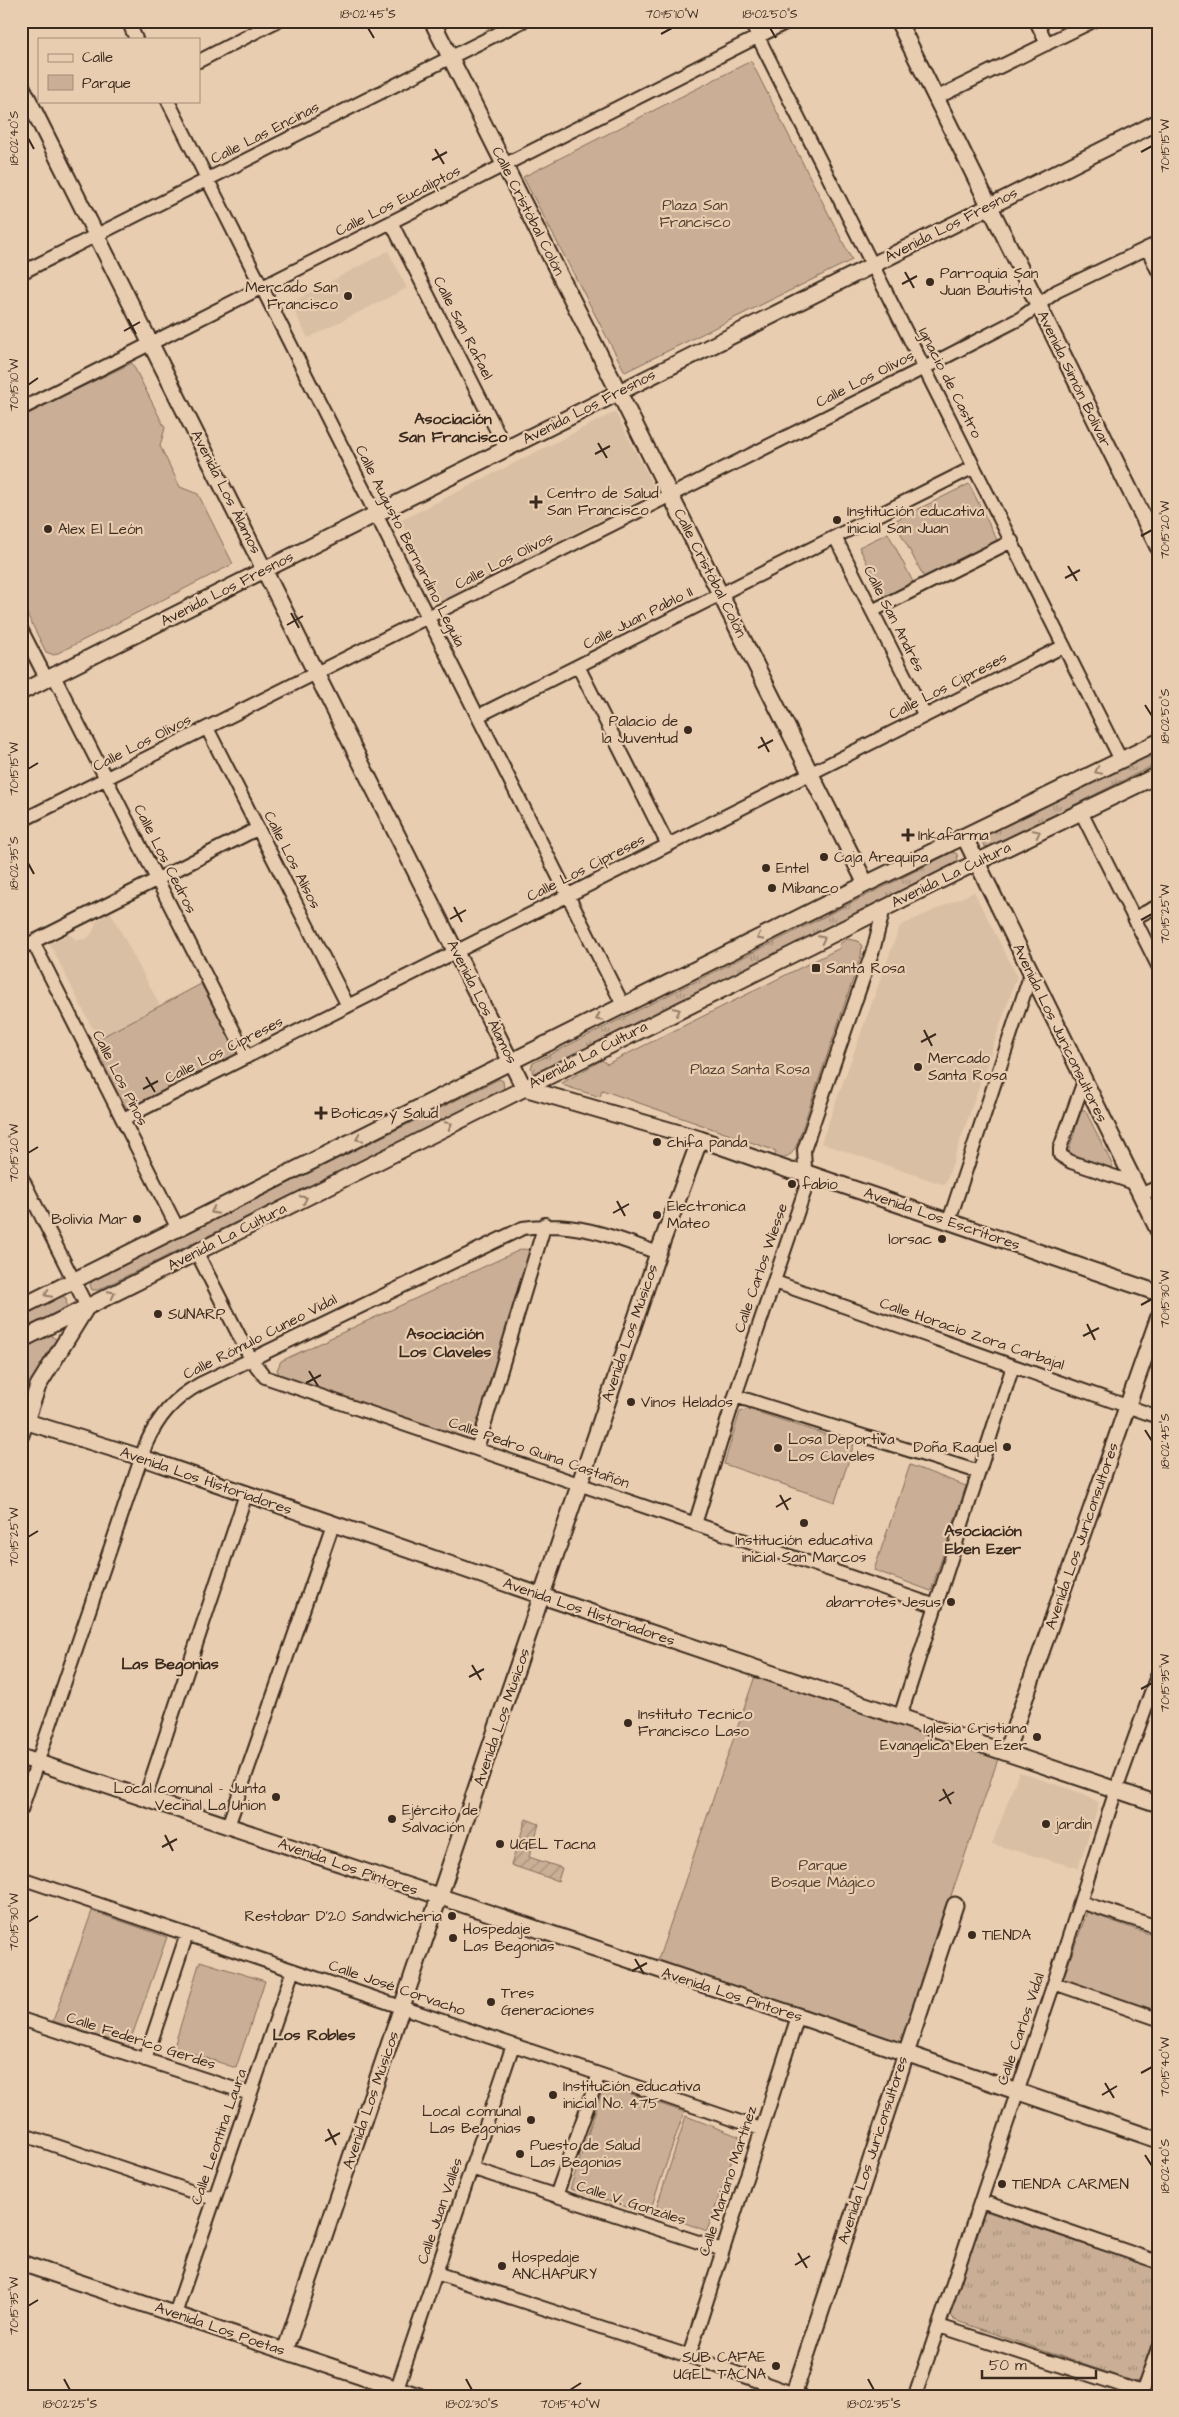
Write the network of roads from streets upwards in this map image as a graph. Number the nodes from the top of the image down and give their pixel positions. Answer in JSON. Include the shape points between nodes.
{"nodes":[{"id":1,"x":128,"y":21,"type":"edge"},
{"id":2,"x":277,"y":21,"type":"edge"},
{"id":3,"x":432,"y":21,"type":"edge"},
{"id":4,"x":523,"y":21,"type":"edge"},
{"id":5,"x":750,"y":21,"type":"edge"},
{"id":6,"x":789,"y":21,"type":"edge"},
{"id":7,"x":898,"y":21,"type":"edge"},
{"id":8,"x":1036,"y":21,"type":"edge"},
{"id":9,"x":1093,"y":21,"type":"edge"},
{"id":10,"x":263,"y":25,"type":"edge"},
{"id":11,"x":758,"y":37,"type":"junction"},
{"id":12,"x":136,"y":38,"type":"edge"},
{"id":13,"x":1047,"y":44,"type":"junction"},
{"id":14,"x":450,"y":58,"type":"junction"},
{"id":15,"x":200,"y":60,"type":"edge"},
{"id":16,"x":21,"y":86,"type":"edge"},
{"id":17,"x":936,"y":98,"type":"junction"},
{"id":18,"x":169,"y":102,"type":"edge"},
{"id":19,"x":1158,"y":122,"type":"edge"},
{"id":20,"x":504,"y":165,"type":"junction"},
{"id":21,"x":208,"y":180,"type":"junction"},
{"id":22,"x":990,"y":206,"type":"junction"},
{"id":23,"x":391,"y":222,"type":"junction"},
{"id":24,"x":97,"y":236,"type":"junction"},
{"id":25,"x":1152,"y":246,"type":"edge"},
{"id":26,"x":872,"y":265,"type":"junction"},
{"id":27,"x":1158,"y":271,"type":"edge"},
{"id":28,"x":21,"y":273,"type":"edge"},
{"id":29,"x":262,"y":288,"type":"junction"},
{"id":30,"x":1038,"y":305,"type":"junction"},
{"id":31,"x":151,"y":344,"type":"junction"},
{"id":32,"x":924,"y":368,"type":"junction"},
{"id":33,"x":619,"y":392,"type":"junction"},
{"id":34,"x":21,"y":409,"type":"edge"},
{"id":35,"x":506,"y":449,"type":"junction"},
{"id":36,"x":974,"y":467,"type":"junction"},
{"id":37,"x":670,"y":495,"type":"junction"},
{"id":38,"x":376,"y":514,"type":"junction"},
{"id":39,"x":834,"y":537,"type":"junction"},
{"id":40,"x":1012,"y":541,"type":"junction"},
{"id":41,"x":1158,"y":547,"type":"edge"},
{"id":42,"x":265,"y":570,"type":"junction"},
{"id":43,"x":720,"y":594,"type":"junction"},
{"id":44,"x":872,"y":612,"type":"junction"},
{"id":45,"x":428,"y":617,"type":"junction"},
{"id":46,"x":21,"y":629,"type":"edge"},
{"id":47,"x":1064,"y":646,"type":"junction"},
{"id":48,"x":578,"y":666,"type":"junction"},
{"id":49,"x":317,"y":673,"type":"junction"},
{"id":50,"x":50,"y":678,"type":"junction"},
{"id":51,"x":21,"y":692,"type":"edge"},
{"id":52,"x":478,"y":716,"type":"junction"},
{"id":53,"x":924,"y":716,"type":"junction"},
{"id":54,"x":207,"y":728,"type":"junction"},
{"id":55,"x":1158,"y":742,"type":"edge"},
{"id":56,"x":1122,"y":760,"type":"junction"},
{"id":57,"x":810,"y":773,"type":"junction"},
{"id":58,"x":1158,"y":775,"type":"edge"},
{"id":59,"x":107,"y":778,"type":"junction"},
{"id":60,"x":1081,"y":812,"type":"junction"},
{"id":61,"x":21,"y":821,"type":"edge"},
{"id":62,"x":257,"y":829,"type":"junction"},
{"id":63,"x":964,"y":836,"type":"junction"},
{"id":64,"x":668,"y":845,"type":"junction"},
{"id":65,"x":977,"y":862,"type":"junction"},
{"id":66,"x":157,"y":879,"type":"junction"},
{"id":67,"x":866,"y":884,"type":"junction"},
{"id":68,"x":568,"y":895,"type":"junction"},
{"id":69,"x":1158,"y":906,"type":"edge"},
{"id":70,"x":884,"y":908,"type":"junction"},
{"id":71,"x":1134,"y":918,"type":"junction"},
{"id":72,"x":33,"y":942,"type":"junction"},
{"id":73,"x":21,"y":948,"type":"edge"},
{"id":74,"x":457,"y":951,"type":"junction"},
{"id":75,"x":1158,"y":966,"type":"edge"},
{"id":76,"x":1031,"y":973,"type":"junction"},
{"id":77,"x":623,"y":1005,"type":"junction"},
{"id":78,"x":348,"y":1006,"type":"junction"},
{"id":79,"x":247,"y":1057,"type":"junction"},
{"id":80,"x":512,"y":1062,"type":"junction"},
{"id":81,"x":1084,"y":1081,"type":"junction"},
{"id":82,"x":524,"y":1088,"type":"junction"},
{"id":83,"x":122,"y":1119,"type":"junction"},
{"id":84,"x":700,"y":1139,"type":"junction"},
{"id":85,"x":804,"y":1172,"type":"junction"},
{"id":86,"x":21,"y":1176,"type":"edge"},
{"id":87,"x":1158,"y":1187,"type":"edge"},
{"id":88,"x":1137,"y":1189,"type":"junction"},
{"id":89,"x":948,"y":1221,"type":"junction"},
{"id":90,"x":545,"y":1224,"type":"junction"},
{"id":91,"x":178,"y":1229,"type":"junction"},
{"id":92,"x":1158,"y":1230,"type":"edge"},
{"id":93,"x":197,"y":1253,"type":"junction"},
{"id":94,"x":658,"y":1253,"type":"junction"},
{"id":95,"x":74,"y":1281,"type":"junction"},
{"id":96,"x":775,"y":1282,"type":"junction"},
{"id":97,"x":1158,"y":1293,"type":"edge"},
{"id":98,"x":21,"y":1307,"type":"edge"},
{"id":99,"x":87,"y":1307,"type":"junction"},
{"id":100,"x":1158,"y":1319,"type":"edge"},
{"id":101,"x":21,"y":1340,"type":"edge"},
{"id":102,"x":251,"y":1359,"type":"junction"},
{"id":103,"x":1013,"y":1366,"type":"junction"},
{"id":104,"x":735,"y":1396,"type":"junction"},
{"id":105,"x":1128,"y":1407,"type":"junction"},
{"id":106,"x":1158,"y":1417,"type":"edge"},
{"id":107,"x":23,"y":1425,"type":"edge"},
{"id":108,"x":477,"y":1449,"type":"junction"},
{"id":109,"x":143,"y":1458,"type":"junction"},
{"id":110,"x":979,"y":1472,"type":"junction"},
{"id":111,"x":579,"y":1484,"type":"junction"},
{"id":112,"x":246,"y":1494,"type":"junction"},
{"id":113,"x":333,"y":1524,"type":"junction"},
{"id":114,"x":695,"y":1524,"type":"junction"},
{"id":115,"x":542,"y":1596,"type":"junction"},
{"id":116,"x":936,"y":1606,"type":"junction"},
{"id":117,"x":1157,"y":1679,"type":"edge"},
{"id":118,"x":900,"y":1717,"type":"junction"},
{"id":119,"x":1006,"y":1752,"type":"junction"},
{"id":120,"x":21,"y":1757,"type":"edge"},
{"id":121,"x":38,"y":1762,"type":"junction"},
{"id":122,"x":1116,"y":1790,"type":"junction"},
{"id":123,"x":145,"y":1798,"type":"junction"},
{"id":124,"x":1158,"y":1804,"type":"edge"},
{"id":125,"x":21,"y":1810,"type":"edge"},
{"id":126,"x":228,"y":1826,"type":"junction"},
{"id":127,"x":21,"y":1878,"type":"edge"},
{"id":128,"x":440,"y":1898,"type":"junction"},
{"id":129,"x":1080,"y":1902,"type":"junction"},
{"id":130,"x":955,"y":1905,"type":"dead end"},
{"id":131,"x":1158,"y":1927,"type":"edge"},
{"id":132,"x":187,"y":1934,"type":"junction"},
{"id":133,"x":294,"y":1970,"type":"junction"},
{"id":134,"x":1054,"y":1983,"type":"junction"},
{"id":135,"x":402,"y":2007,"type":"junction"},
{"id":136,"x":798,"y":2016,"type":"junction"},
{"id":137,"x":21,"y":2019,"type":"edge"},
{"id":138,"x":1158,"y":2019,"type":"edge"},
{"id":139,"x":513,"y":2045,"type":"junction"},
{"id":140,"x":905,"y":2054,"type":"junction"},
{"id":141,"x":145,"y":2060,"type":"junction"},
{"id":142,"x":598,"y":2074,"type":"junction"},
{"id":143,"x":1016,"y":2092,"type":"junction"},
{"id":144,"x":250,"y":2094,"type":"junction"},
{"id":145,"x":761,"y":2129,"type":"junction"},
{"id":146,"x":21,"y":2134,"type":"edge"},
{"id":147,"x":1158,"y":2140,"type":"edge"},
{"id":148,"x":472,"y":2168,"type":"junction"},
{"id":149,"x":556,"y":2196,"type":"junction"},
{"id":150,"x":214,"y":2198,"type":"junction"},
{"id":151,"x":981,"y":2201,"type":"junction"},
{"id":152,"x":722,"y":2250,"type":"junction"},
{"id":153,"x":1158,"y":2262,"type":"edge"},
{"id":154,"x":21,"y":2263,"type":"edge"},
{"id":155,"x":436,"y":2273,"type":"junction"},
{"id":156,"x":175,"y":2314,"type":"junction"},
{"id":157,"x":939,"y":2326,"type":"junction"},
{"id":158,"x":1158,"y":2348,"type":"edge"},
{"id":159,"x":285,"y":2351,"type":"junction"},
{"id":160,"x":688,"y":2356,"type":"junction"},
{"id":161,"x":396,"y":2388,"type":"junction"},
{"id":162,"x":1142,"y":2394,"type":"edge"},
{"id":163,"x":795,"y":2395,"type":"edge"},
{"id":164,"x":419,"y":2396,"type":"edge"},
{"id":165,"x":915,"y":2396,"type":"edge"}],
"edges":[{"from":1,"to":12,"type":"street"},
{"from":2,"to":10,"type":"street"},
{"from":3,"to":14,"type":"street","name":"Calle Cristóbal Colón"},
{"from":4,"to":14,"type":"street","name":"Calle Las Encinas"},
{"from":5,"to":11,"type":"street","name":"Ignacio de Castro"},
{"from":6,"to":11,"type":"street","name":"Calle Los Eucaliptos"},
{"from":7,"to":17,"type":"street","name":"Avenida Simón Bolívar"},
{"from":8,"to":13,"type":"street"},
{"from":9,"to":13,"type":"street"},
{"from":10,"to":15,"type":"street"},
{"from":11,"to":20,"type":"street","name":"Calle Los Eucaliptos"},
{"from":11,"to":26,"type":"street","name":"Ignacio de Castro"},
{"from":13,"to":17,"type":"street"},
{"from":14,"to":20,"type":"street","name":"Calle Cristóbal Colón"},
{"from":14,"to":21,"type":"street","name":"Calle Las Encinas"},
{"from":16,"to":24,"type":"street","name":"Avenida Los Álamos"},
{"from":17,"to":22,"type":"street","name":"Avenida Simón Bolívar"},
{"from":18,"to":21,"type":"street","name":"Calle Augusto Bernardino Leguía"},
{"from":19,"to":22,"type":"street","name":"Avenida Los Fresnos"},
{"from":20,"to":23,"type":"street","name":"Calle Los Eucaliptos"},
{"from":20,"to":33,"type":"street","name":"Calle Cristóbal Colón"},
{"from":21,"to":24,"type":"street","name":"Calle Las Encinas"},
{"from":21,"to":29,"type":"street","name":"Calle Augusto Bernardino Leguía"},
{"from":22,"to":26,"type":"street","name":"Avenida Los Fresnos"},
{"from":22,"to":30,"type":"street","name":"Avenida Simón Bolívar"},
{"from":23,"to":29,"type":"street","name":"Calle Los Eucaliptos"},
{"from":23,"to":35,"type":"street","name":"Calle San Rafael"},
{"from":24,"to":28,"type":"street","name":"Calle Las Encinas"},
{"from":24,"to":31,"type":"street","name":"Avenida Los Álamos"},
{"from":25,"to":27,"type":"street"},
{"from":25,"to":30,"type":"street","name":"Calle Los Olivos","via":[[1057,291]]},
{"from":26,"to":32,"type":"street","name":"Ignacio de Castro"},
{"from":26,"to":33,"type":"street","name":"Avenida Los Fresnos"},
{"from":29,"to":31,"type":"street","name":"Calle Los Eucaliptos"},
{"from":29,"to":38,"type":"street","name":"Calle Augusto Bernardino Leguía"},
{"from":30,"to":32,"type":"street","name":"Calle Los Olivos","via":[[1021,318]]},
{"from":30,"to":41,"type":"street","name":"Avenida Simón Bolívar"},
{"from":31,"to":34,"type":"street","name":"Calle Los Eucaliptos"},
{"from":31,"to":42,"type":"street","name":"Avenida Los Álamos"},
{"from":32,"to":36,"type":"street","name":"Ignacio de Castro"},
{"from":32,"to":37,"type":"street","name":"Calle Los Olivos"},
{"from":33,"to":35,"type":"street","name":"Avenida Los Fresnos"},
{"from":33,"to":37,"type":"street","name":"Calle Cristóbal Colón"},
{"from":35,"to":38,"type":"street","name":"Avenida Los Fresnos"},
{"from":36,"to":39,"type":"street","name":"Calle Juan Pablo II"},
{"from":36,"to":40,"type":"street","name":"Ignacio de Castro"},
{"from":37,"to":43,"type":"street","name":"Calle Cristóbal Colón"},
{"from":37,"to":45,"type":"street","name":"Calle Los Olivos"},
{"from":38,"to":42,"type":"street","name":"Avenida Los Fresnos"},
{"from":38,"to":45,"type":"street","name":"Calle Augusto Bernardino Leguía"},
{"from":39,"to":43,"type":"street","name":"Calle Juan Pablo II"},
{"from":39,"to":44,"type":"street","name":"Calle San Andrés"},
{"from":40,"to":44,"type":"street"},
{"from":40,"to":47,"type":"street","name":"Ignacio de Castro"},
{"from":42,"to":49,"type":"street","name":"Avenida Los Álamos"},
{"from":42,"to":50,"type":"street","name":"Avenida Los Fresnos"},
{"from":43,"to":48,"type":"street","name":"Calle Juan Pablo II"},
{"from":43,"to":57,"type":"street","name":"Calle Cristóbal Colón"},
{"from":44,"to":53,"type":"street","name":"Calle San Andrés"},
{"from":45,"to":49,"type":"street","name":"Calle Los Olivos"},
{"from":45,"to":52,"type":"street","name":"Calle Augusto Bernardino Leguía"},
{"from":46,"to":50,"type":"street","name":"Calle Los Cedros"},
{"from":47,"to":53,"type":"street","name":"Calle Los Cipreses"},
{"from":47,"to":56,"type":"street","name":"Ignacio de Castro"},
{"from":48,"to":52,"type":"street","name":"Calle Juan Pablo II"},
{"from":48,"to":64,"type":"street"},
{"from":49,"to":54,"type":"street","name":"Calle Los Olivos"},
{"from":49,"to":74,"type":"street","name":"Avenida Los Álamos"},
{"from":50,"to":51,"type":"street","name":"Avenida Los Fresnos"},
{"from":50,"to":59,"type":"street","name":"Calle Los Cedros"},
{"from":52,"to":68,"type":"street","name":"Calle Augusto Bernardino Leguía"},
{"from":53,"to":57,"type":"street","name":"Calle Los Cipreses"},
{"from":54,"to":59,"type":"street","name":"Calle Los Olivos"},
{"from":54,"to":62,"type":"street","name":"Calle Los Alisos"},
{"from":55,"to":56,"type":"street","name":"Avenida La Cultura"},
{"from":56,"to":63,"type":"street","name":"Avenida La Cultura","one_way":true},
{"from":57,"to":64,"type":"street","name":"Calle Los Cipreses"},
{"from":57,"to":67,"type":"street","name":"Calle Cristóbal Colón"},
{"from":58,"to":60,"type":"street","name":"Avenida La Cultura"},
{"from":59,"to":61,"type":"street","name":"Calle Los Olivos"},
{"from":59,"to":66,"type":"street","name":"Calle Los Cedros"},
{"from":65,"to":60,"type":"street","name":"Avenida La Cultura","one_way":true},
{"from":60,"to":71,"type":"street"},
{"from":62,"to":66,"type":"street"},
{"from":62,"to":78,"type":"street","name":"Calle Los Alisos"},
{"from":63,"to":65,"type":"street","name":"Avenida Los Juriconsultores"},
{"from":63,"to":67,"type":"street","name":"Avenida La Cultura"},
{"from":64,"to":68,"type":"street","name":"Calle Los Cipreses"},
{"from":65,"to":70,"type":"street","name":"Avenida La Cultura"},
{"from":65,"to":76,"type":"street","name":"Avenida Los Juriconsultores"},
{"from":66,"to":72,"type":"street"},
{"from":66,"to":79,"type":"street","name":"Calle Los Cedros"},
{"from":67,"to":77,"type":"street","name":"Avenida La Cultura","one_way":true},
{"from":68,"to":74,"type":"street","name":"Calle Los Cipreses"},
{"from":68,"to":77,"type":"street","name":"Calle Augusto Bernardino Leguía"},
{"from":69,"to":71,"type":"street"},
{"from":82,"to":70,"type":"street","name":"Avenida La Cultura","one_way":true},
{"from":70,"to":85,"type":"street","name":"Calle Carlos Wiesse","via":[[874,947],[804,1150]]},
{"from":71,"to":75,"type":"street"},
{"from":72,"to":73,"type":"street"},
{"from":72,"to":83,"type":"street","name":"Calle Los Pinos"},
{"from":74,"to":78,"type":"street","name":"Calle Los Cipreses"},
{"from":74,"to":80,"type":"street","name":"Avenida Los Álamos"},
{"from":76,"to":81,"type":"street","name":"Avenida Los Juriconsultores"},
{"from":76,"to":89,"type":"street"},
{"from":77,"to":80,"type":"street","name":"Avenida La Cultura","one_way":true},
{"from":78,"to":79,"type":"street","name":"Calle Los Cipreses"},
{"from":79,"to":83,"type":"street","name":"Calle Los Cipreses"},
{"from":80,"to":82,"type":"street","name":"Avenida Los Álamos"},
{"from":80,"to":91,"type":"street","name":"Avenida La Cultura","one_way":true},
{"from":81,"to":88,"type":"street","name":"Avenida Los Juriconsultores"},
{"from":81,"to":88,"type":"street","via":[[1060,1155]]},
{"from":82,"to":84,"type":"street","name":"Avenida Los Escritores"},
{"from":93,"to":82,"type":"street","name":"Avenida La Cultura","one_way":true},
{"from":83,"to":91,"type":"street","name":"Calle Los Pinos"},
{"from":84,"to":85,"type":"street","name":"Avenida Los Escritores"},
{"from":84,"to":94,"type":"street","name":"Avenida Los Músicos"},
{"from":85,"to":89,"type":"street","name":"Avenida Los Escritores"},
{"from":85,"to":96,"type":"street","name":"Calle Carlos Wiesse","via":[[806,1187]]},
{"from":86,"to":95,"type":"street"},
{"from":87,"to":88,"type":"street"},
{"from":88,"to":92,"type":"street","name":"Avenida Los Juriconsultores"},
{"from":89,"to":97,"type":"street","name":"Avenida Los Escritores"},
{"from":90,"to":94,"type":"street","name":"Calle Rómulo Cuneo Vidal","via":[[605,1233]]},
{"from":90,"to":102,"type":"street","name":"Calle Rómulo Cuneo Vidal","via":[[507,1234]]},
{"from":90,"to":108,"type":"street"},
{"from":91,"to":95,"type":"street","name":"Avenida La Cultura"},
{"from":99,"to":93,"type":"street","name":"Avenida La Cultura","one_way":true},
{"from":93,"to":102,"type":"street","name":"Calle Pedro Quina Castañón"},
{"from":94,"to":111,"type":"street","name":"Avenida Los Músicos"},
{"from":95,"to":98,"type":"street","name":"Avenida La Cultura","one_way":true},
{"from":95,"to":99,"type":"street"},
{"from":96,"to":103,"type":"street","name":"Calle Horacio Zora Carbajal"},
{"from":96,"to":104,"type":"street","name":"Calle Carlos Wiesse"},
{"from":99,"to":101,"type":"street","name":"Avenida La Cultura"},
{"from":99,"to":107,"type":"street","via":[[43,1377]]},
{"from":100,"to":105,"type":"street","name":"Avenida Los Juriconsultores"},
{"from":102,"to":108,"type":"street","name":"Calle Pedro Quina Castañón","via":[[264,1377]]},
{"from":102,"to":109,"type":"street","name":"Calle Rómulo Cuneo Vidal","via":[[178,1398],[159,1419],[146,1444]]},
{"from":103,"to":105,"type":"street","name":"Calle Horacio Zora Carbajal"},
{"from":103,"to":110,"type":"street"},
{"from":104,"to":110,"type":"street"},
{"from":104,"to":114,"type":"street","name":"Calle Carlos Wiesse"},
{"from":105,"to":106,"type":"street","name":"Calle Horacio Zora Carbajal"},
{"from":105,"to":119,"type":"street","name":"Avenida Los Juriconsultores"},
{"from":107,"to":109,"type":"street","name":"Avenida Los Historiadores"},
{"from":108,"to":111,"type":"street","name":"Calle Pedro Quina Castañón"},
{"from":109,"to":112,"type":"street","name":"Avenida Los Historiadores"},
{"from":109,"to":121,"type":"street","name":"Calle Rómulo Cuneo Vidal"},
{"from":110,"to":116,"type":"street"},
{"from":111,"to":114,"type":"street","name":"Calle Pedro Quina Castañón"},
{"from":111,"to":115,"type":"street","name":"Avenida Los Músicos"},
{"from":112,"to":113,"type":"street","name":"Avenida Los Historiadores"},
{"from":112,"to":123,"type":"street"},
{"from":113,"to":115,"type":"street","name":"Avenida Los Historiadores"},
{"from":113,"to":126,"type":"street"},
{"from":114,"to":116,"type":"street","name":"Calle Pedro Quina Castañón"},
{"from":115,"to":118,"type":"street","name":"Avenida Los Historiadores"},
{"from":115,"to":128,"type":"street","name":"Avenida Los Músicos"},
{"from":116,"to":118,"type":"street"},
{"from":117,"to":122,"type":"street","name":"Calle Carlos Vidal"},
{"from":118,"to":119,"type":"street","name":"Avenida Los Historiadores"},
{"from":119,"to":122,"type":"street","name":"Avenida Los Historiadores"},
{"from":120,"to":121,"type":"street","name":"Avenida Los Pintores"},
{"from":121,"to":123,"type":"street","name":"Avenida Los Pintores"},
{"from":121,"to":125,"type":"street","name":"Calle Rómulo Cuneo Vidal"},
{"from":122,"to":124,"type":"street","name":"Avenida Los Historiadores"},
{"from":122,"to":129,"type":"street","name":"Calle Carlos Vidal"},
{"from":123,"to":126,"type":"street","name":"Avenida Los Pintores"},
{"from":126,"to":128,"type":"street","name":"Avenida Los Pintores"},
{"from":127,"to":132,"type":"street","name":"Calle José Corvacho"},
{"from":128,"to":135,"type":"street","name":"Avenida Los Músicos"},
{"from":128,"to":136,"type":"street","name":"Avenida Los Pintores"},
{"from":129,"to":131,"type":"street"},
{"from":129,"to":134,"type":"street","name":"Calle Carlos Vidal"},
{"from":130,"to":140,"type":"street","name":"Avenida Los Juriconsultores"},
{"from":132,"to":133,"type":"street","name":"Calle José Corvacho"},
{"from":132,"to":141,"type":"street"},
{"from":133,"to":135,"type":"street","name":"Calle José Corvacho"},
{"from":133,"to":144,"type":"street","name":"Calle Leontina Laura"},
{"from":134,"to":138,"type":"street"},
{"from":134,"to":143,"type":"street","name":"Calle Carlos Vidal"},
{"from":135,"to":139,"type":"street","name":"Calle José Corvacho"},
{"from":135,"to":159,"type":"street","name":"Avenida Los Músicos"},
{"from":136,"to":140,"type":"street","name":"Avenida Los Pintores"},
{"from":136,"to":145,"type":"street","name":"Calle Mariano Martínez"},
{"from":137,"to":141,"type":"street","name":"Calle Federico Gerdes"},
{"from":139,"to":142,"type":"street","name":"Calle José Corvacho"},
{"from":139,"to":148,"type":"street","name":"Calle Juan Vallés"},
{"from":140,"to":143,"type":"street","name":"Avenida Los Pintores"},
{"from":140,"to":163,"type":"street","name":"Avenida Los Juriconsultores"},
{"from":141,"to":144,"type":"street","name":"Calle Federico Gerdes"},
{"from":142,"to":145,"type":"street","name":"Calle José Corvacho"},
{"from":142,"to":149,"type":"street"},
{"from":143,"to":147,"type":"street","name":"Avenida Los Pintores"},
{"from":143,"to":151,"type":"street","name":"Calle Carlos Vidal"},
{"from":144,"to":150,"type":"street","name":"Calle Leontina Laura"},
{"from":145,"to":152,"type":"street","name":"Calle Mariano Martínez"},
{"from":146,"to":150,"type":"street"},
{"from":148,"to":149,"type":"street","name":"Calle V. Gonzáles"},
{"from":148,"to":155,"type":"street","name":"Calle Juan Vallés"},
{"from":149,"to":152,"type":"street","name":"Calle V. Gonzáles"},
{"from":150,"to":156,"type":"street","name":"Calle Leontina Laura"},
{"from":151,"to":153,"type":"street"},
{"from":151,"to":157,"type":"street","name":"Calle Carlos Vidal"},
{"from":152,"to":160,"type":"street","name":"Calle Mariano Martínez"},
{"from":154,"to":156,"type":"street","name":"Avenida Los Poetas"},
{"from":155,"to":160,"type":"street"},
{"from":155,"to":161,"type":"street","name":"Calle Juan Vallés"},
{"from":156,"to":159,"type":"street","name":"Avenida Los Poetas"},
{"from":157,"to":162,"type":"street"},
{"from":157,"to":165,"type":"street","name":"Calle Carlos Vidal"},
{"from":158,"to":162,"type":"street"},
{"from":159,"to":161,"type":"street","name":"Avenida Los Poetas"},
{"from":160,"to":163,"type":"street"},
{"from":161,"to":164,"type":"street","name":"Avenida Los Poetas"}]}
